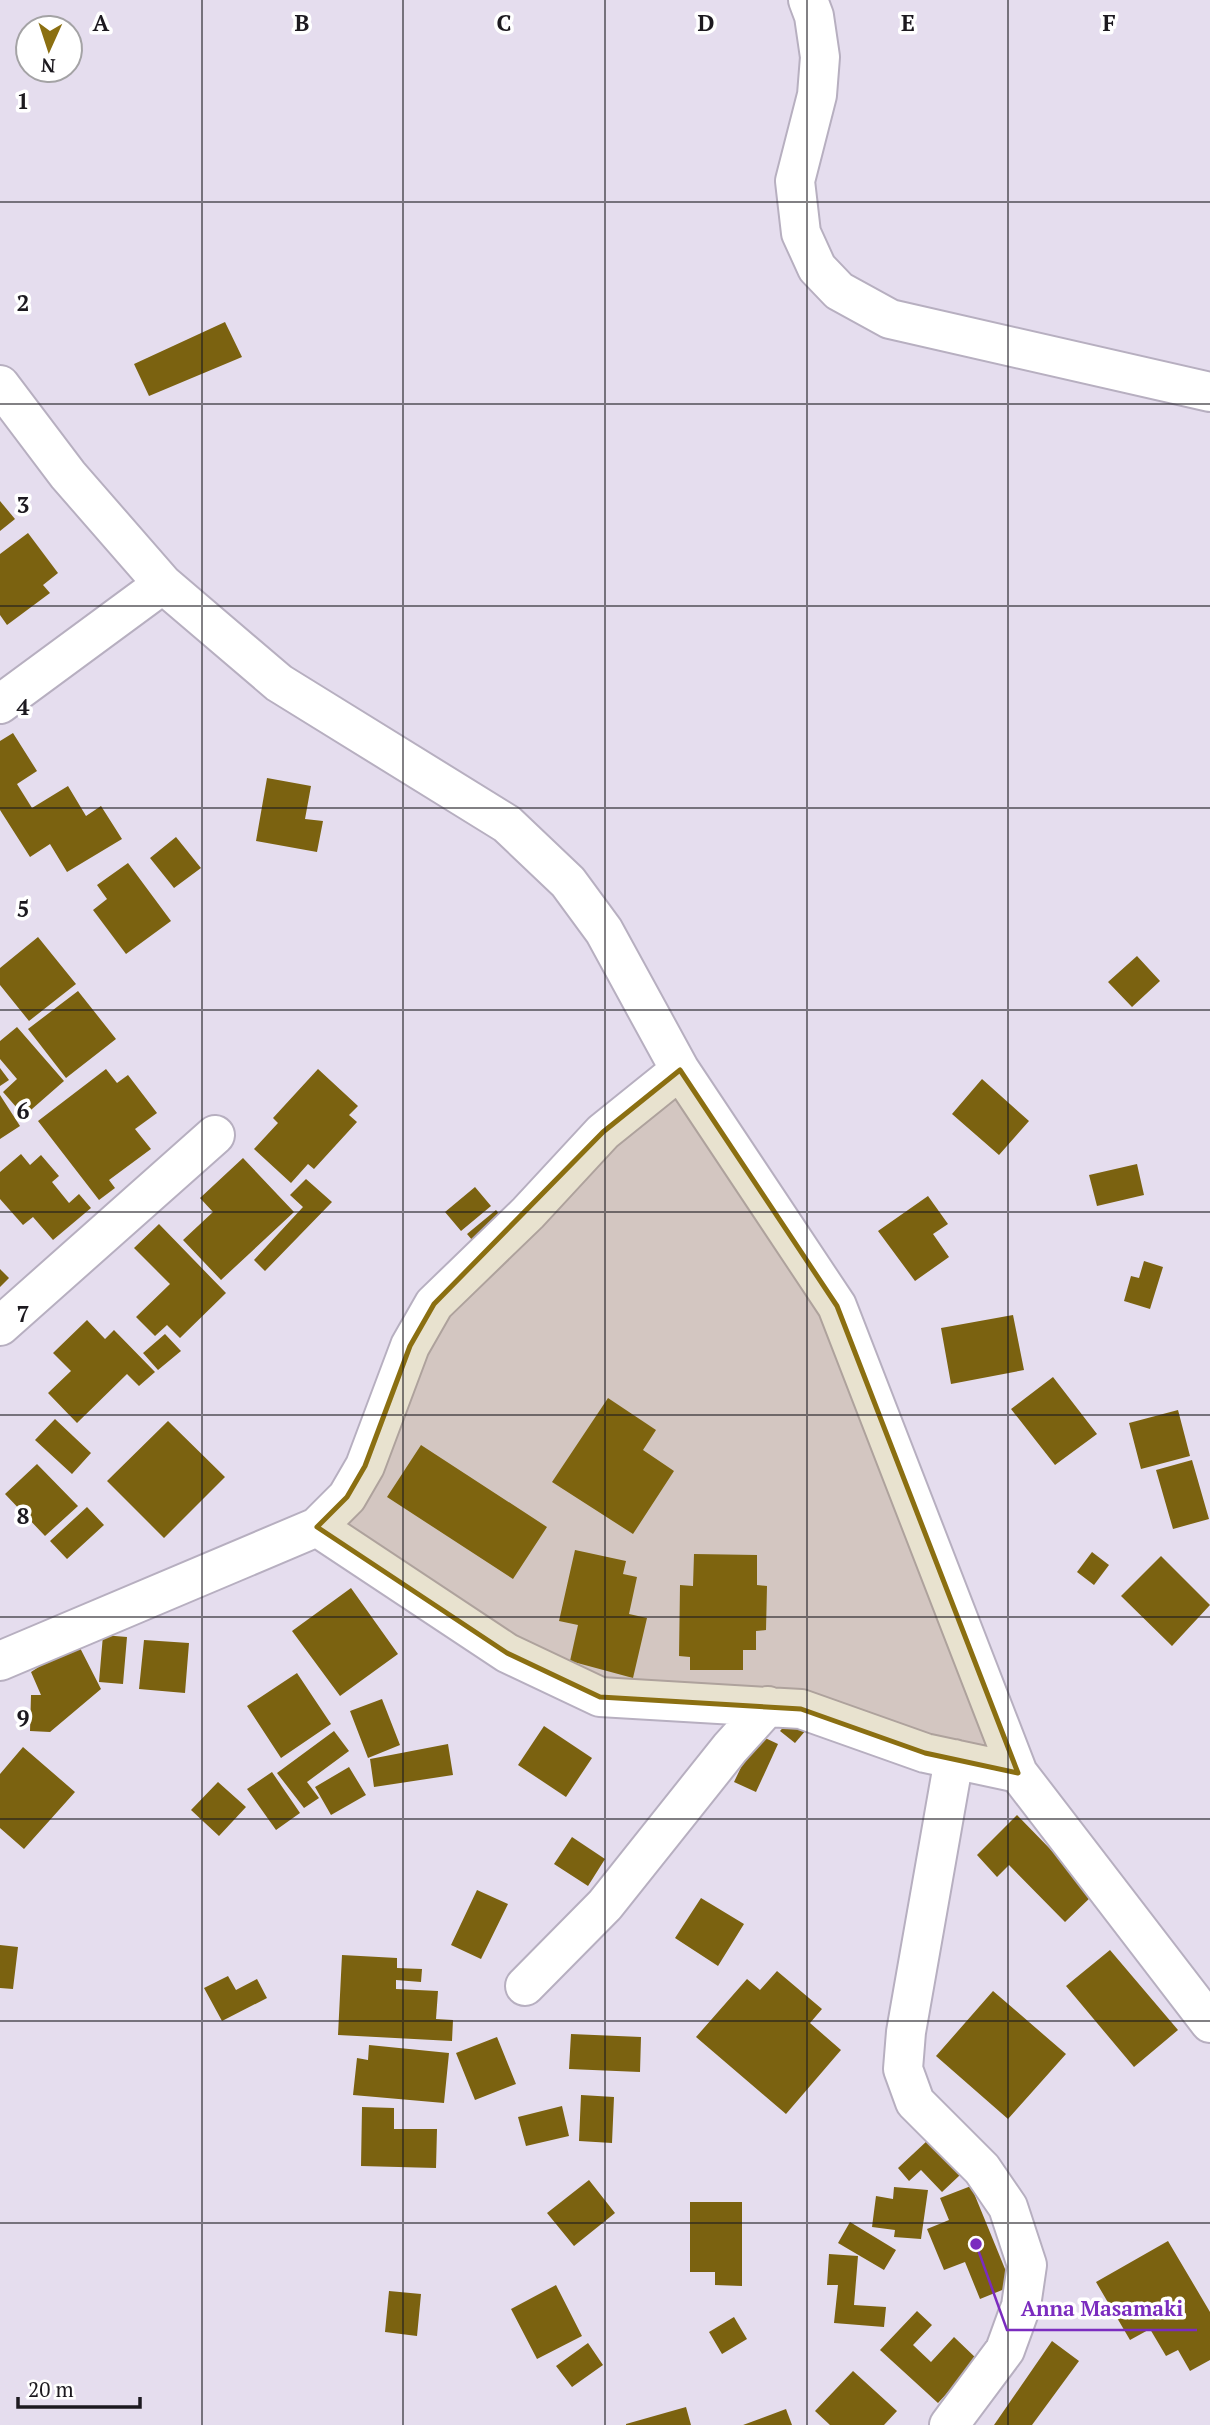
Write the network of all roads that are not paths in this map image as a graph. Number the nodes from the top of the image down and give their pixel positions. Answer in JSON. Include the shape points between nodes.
{"nodes":[{"id":1,"x":808,"y":0,"type":"edge"},
{"id":2,"x":0,"y":385,"type":"edge"},
{"id":3,"x":1210,"y":391,"type":"edge"},
{"id":4,"x":163,"y":584,"type":"junction"},
{"id":5,"x":0,"y":704,"type":"edge"},
{"id":6,"x":680,"y":1070,"type":"junction"},
{"id":7,"x":215,"y":1135,"type":"dead end"},
{"id":8,"x":0,"y":1325,"type":"edge"},
{"id":9,"x":317,"y":1527,"type":"junction"},
{"id":10,"x":0,"y":1661,"type":"edge"},
{"id":11,"x":768,"y":1706,"type":"junction"},
{"id":12,"x":954,"y":1759,"type":"junction"},
{"id":13,"x":1018,"y":1773,"type":"junction"},
{"id":14,"x":525,"y":1986,"type":"dead end"},
{"id":15,"x":1210,"y":2024,"type":"edge"},
{"id":16,"x":949,"y":2425,"type":"edge"}],
"edges":[{"from":1,"to":3,"type":"street","via":[[820,57],[817,95],[795,181],[801,233],[817,268],[839,291],[902,323]]},
{"from":2,"to":4,"type":"street","via":[[68,475]]},
{"from":4,"to":5,"type":"street"},
{"from":4,"to":6,"type":"street","via":[[279,683],[507,824],[568,882],[604,931]]},
{"from":6,"to":9,"type":"street","via":[[603,1132],[434,1304],[410,1346],[365,1466],[347,1497]]},
{"from":6,"to":13,"type":"street","via":[[836,1306]]},
{"from":7,"to":8,"type":"street"},
{"from":9,"to":10,"type":"street"},
{"from":9,"to":11,"type":"street","via":[[507,1653],[600,1697]]},
{"from":11,"to":12,"type":"street","via":[[801,1709]]},
{"from":11,"to":14,"type":"street","via":[[605,1905]]},
{"from":12,"to":13,"type":"street"},
{"from":12,"to":16,"type":"street","via":[[903,2069],[915,2102],[982,2169],[1008,2207],[1027,2265],[1021,2306],[1005,2350]]},
{"from":13,"to":15,"type":"street"}]}
